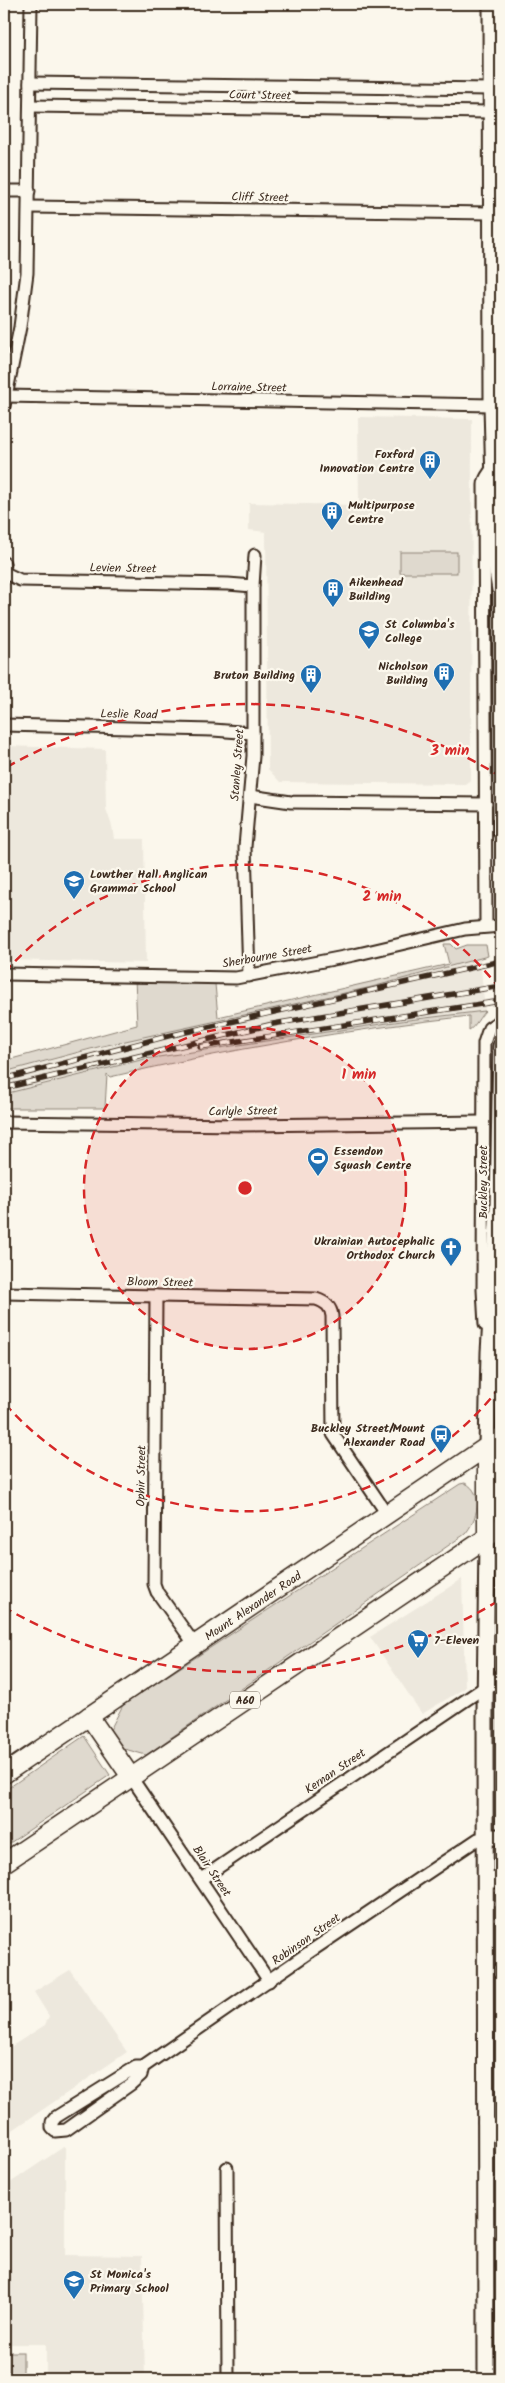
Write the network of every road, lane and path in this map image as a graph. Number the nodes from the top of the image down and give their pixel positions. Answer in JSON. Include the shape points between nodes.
{"nodes":[{"id":1,"x":31,"y":4,"type":"edge"},
{"id":2,"x":495,"y":10,"type":"edge"},
{"id":3,"x":30,"y":83,"type":"junction"},
{"id":4,"x":491,"y":89,"type":"junction"},
{"id":5,"x":30,"y":106,"type":"junction"},
{"id":6,"x":490,"y":112,"type":"junction"},
{"id":7,"x":4,"y":191,"type":"edge"},
{"id":8,"x":29,"y":191,"type":"junction"},
{"id":9,"x":496,"y":195,"type":"edge"},
{"id":10,"x":28,"y":207,"type":"junction"},
{"id":11,"x":496,"y":213,"type":"edge"},
{"id":12,"x":5,"y":401,"type":"edge"},
{"id":13,"x":492,"y":405,"type":"junction"},
{"id":14,"x":494,"y":462,"type":"junction"},
{"id":15,"x":255,"y":555,"type":"dead end"},
{"id":16,"x":4,"y":563,"type":"edge"},
{"id":17,"x":253,"y":586,"type":"junction"},
{"id":18,"x":501,"y":588,"type":"edge"},
{"id":19,"x":4,"y":725,"type":"edge"},
{"id":20,"x":253,"y":733,"type":"junction"},
{"id":21,"x":250,"y":796,"type":"junction"},
{"id":22,"x":486,"y":804,"type":"junction"},
{"id":23,"x":501,"y":831,"type":"edge"},
{"id":24,"x":486,"y":926,"type":"junction"},
{"id":25,"x":501,"y":926,"type":"edge"},
{"id":26,"x":4,"y":974,"type":"edge"},
{"id":27,"x":249,"y":976,"type":"junction"},
{"id":28,"x":501,"y":1020,"type":"edge"},
{"id":29,"x":501,"y":1046,"type":"edge"},
{"id":30,"x":4,"y":1122,"type":"edge"},
{"id":31,"x":483,"y":1122,"type":"junction"},
{"id":32,"x":498,"y":1208,"type":"junction"},
{"id":33,"x":501,"y":1258,"type":"edge"},
{"id":34,"x":4,"y":1293,"type":"edge"},
{"id":35,"x":156,"y":1296,"type":"junction"},
{"id":36,"x":489,"y":1352,"type":"junction"},
{"id":37,"x":494,"y":1442,"type":"edge"},
{"id":38,"x":387,"y":1514,"type":"junction"},
{"id":39,"x":494,"y":1533,"type":"edge"},
{"id":40,"x":195,"y":1645,"type":"junction"},
{"id":41,"x":494,"y":1653,"type":"edge"},
{"id":42,"x":501,"y":1682,"type":"edge"},
{"id":43,"x":485,"y":1687,"type":"junction"},
{"id":44,"x":89,"y":1716,"type":"junction"},
{"id":45,"x":5,"y":1772,"type":"edge"},
{"id":46,"x":131,"y":1777,"type":"junction"},
{"id":47,"x":486,"y":1837,"type":"junction"},
{"id":48,"x":501,"y":1837,"type":"edge"},
{"id":49,"x":4,"y":1863,"type":"edge"},
{"id":50,"x":201,"y":1879,"type":"junction"},
{"id":51,"x":486,"y":1880,"type":"junction"},
{"id":52,"x":501,"y":1880,"type":"edge"},
{"id":53,"x":269,"y":1981,"type":"junction"},
{"id":54,"x":144,"y":2067,"type":"junction"},
{"id":55,"x":501,"y":2121,"type":"edge"},
{"id":56,"x":486,"y":2122,"type":"junction"},
{"id":57,"x":501,"y":2136,"type":"edge"},
{"id":58,"x":227,"y":2168,"type":"dead end"},
{"id":59,"x":228,"y":2379,"type":"edge"},
{"id":60,"x":486,"y":2379,"type":"edge"}],
"edges":[{"from":1,"to":3,"type":"street"},
{"from":2,"to":4,"type":"main road"},
{"from":3,"to":4,"type":"street","name":"Court Street"},
{"from":3,"to":5,"type":"street"},
{"from":4,"to":6,"type":"main road"},
{"from":5,"to":6,"type":"street","name":"Court Street"},
{"from":5,"to":8,"type":"street"},
{"from":6,"to":9,"type":"main road"},
{"from":7,"to":8,"type":"street"},
{"from":8,"to":10,"type":"street"},
{"from":9,"to":11,"type":"main road"},
{"from":10,"to":11,"type":"street","name":"Cliff Street"},
{"from":10,"to":12,"type":"street","via":[[24,298]]},
{"from":11,"to":13,"type":"main road"},
{"from":12,"to":13,"type":"street","name":"Lorraine Street"},
{"from":13,"to":14,"type":"main road"},
{"from":14,"to":18,"type":"main road","via":[[496,565]]},
{"from":14,"to":22,"type":"street","via":[[484,479]]},
{"from":15,"to":17,"type":"street","name":"Stanley Street"},
{"from":16,"to":17,"type":"street","name":"Levien Street","via":[[5,573],[20,580]]},
{"from":17,"to":20,"type":"street","name":"Stanley Street"},
{"from":18,"to":23,"type":"main road"},
{"from":19,"to":20,"type":"street","name":"Leslie Road"},
{"from":20,"to":21,"type":"street","name":"Stanley Street"},
{"from":21,"to":22,"type":"street","via":[[291,802]]},
{"from":21,"to":27,"type":"street","name":"Stanley Street","via":[[245,847]]},
{"from":22,"to":24,"type":"street"},
{"from":24,"to":25,"type":"street","name":"Sherbourne Street"},
{"from":24,"to":27,"type":"street","name":"Sherbourne Street"},
{"from":26,"to":27,"type":"street","name":"Sherbourne Street","via":[[225,979]]},
{"from":28,"to":31,"type":"street","name":"Buckley Street","via":[[489,1028],[484,1041]]},
{"from":29,"to":32,"type":"main road","name":"Buckley Street"},
{"from":30,"to":31,"type":"street","name":"Carlyle Street","via":[[221,1125]]},
{"from":31,"to":36,"type":"street","name":"Buckley Street","via":[[483,1290]]},
{"from":32,"to":33,"type":"main road","name":"Buckley Street"},
{"from":32,"to":36,"type":"main road","name":"Buckley Street"},
{"from":34,"to":35,"type":"street","name":"Bloom Street"},
{"from":35,"to":38,"type":"street","name":"Bloom Street","via":[[316,1299],[324,1302],[332,1311],[333,1434]]},
{"from":35,"to":40,"type":"street","name":"Ophir Street","via":[[154,1584]]},
{"from":36,"to":37,"type":"main road","name":"Buckley Street"},
{"from":37,"to":38,"type":"main road","name":"Mount Alexander Road"},
{"from":37,"to":39,"type":"main road","name":"Buckley Street"},
{"from":38,"to":40,"type":"main road","name":"Mount Alexander Road"},
{"from":39,"to":41,"type":"main road","name":"Buckley Street"},
{"from":39,"to":46,"type":"main road","number":"A60"},
{"from":40,"to":44,"type":"main road","name":"Mount Alexander Road"},
{"from":41,"to":43,"type":"main road","name":"Buckley Street"},
{"from":42,"to":43,"type":"main road","via":[[492,1682]]},
{"from":43,"to":47,"type":"main road","name":"Buckley Street"},
{"from":43,"to":50,"type":"street","name":"Kernan Street"},
{"from":44,"to":45,"type":"main road","name":"Mount Alexander Road"},
{"from":44,"to":46,"type":"main road"},
{"from":46,"to":49,"type":"main road","number":"A60"},
{"from":46,"to":50,"type":"street","name":"Blair Street"},
{"from":47,"to":48,"type":"main road"},
{"from":47,"to":51,"type":"main road","name":"Buckley Street"},
{"from":47,"to":53,"type":"street","name":"Robinson Street","via":[[478,1839]]},
{"from":50,"to":53,"type":"street","name":"Blair Street"},
{"from":51,"to":52,"type":"main road"},
{"from":51,"to":56,"type":"main road","name":"Buckley Street"},
{"from":53,"to":54,"type":"street","name":"Robinson Street"},
{"from":54,"to":54,"type":"street","name":"Robinson Street","via":[[131,2084],[66,2130],[55,2131],[52,2128],[56,2118],[136,2067]]},
{"from":55,"to":56,"type":"main road"},
{"from":56,"to":57,"type":"main road"},
{"from":56,"to":60,"type":"main road","name":"Buckley Street"},
{"from":58,"to":59,"type":"street"}]}
